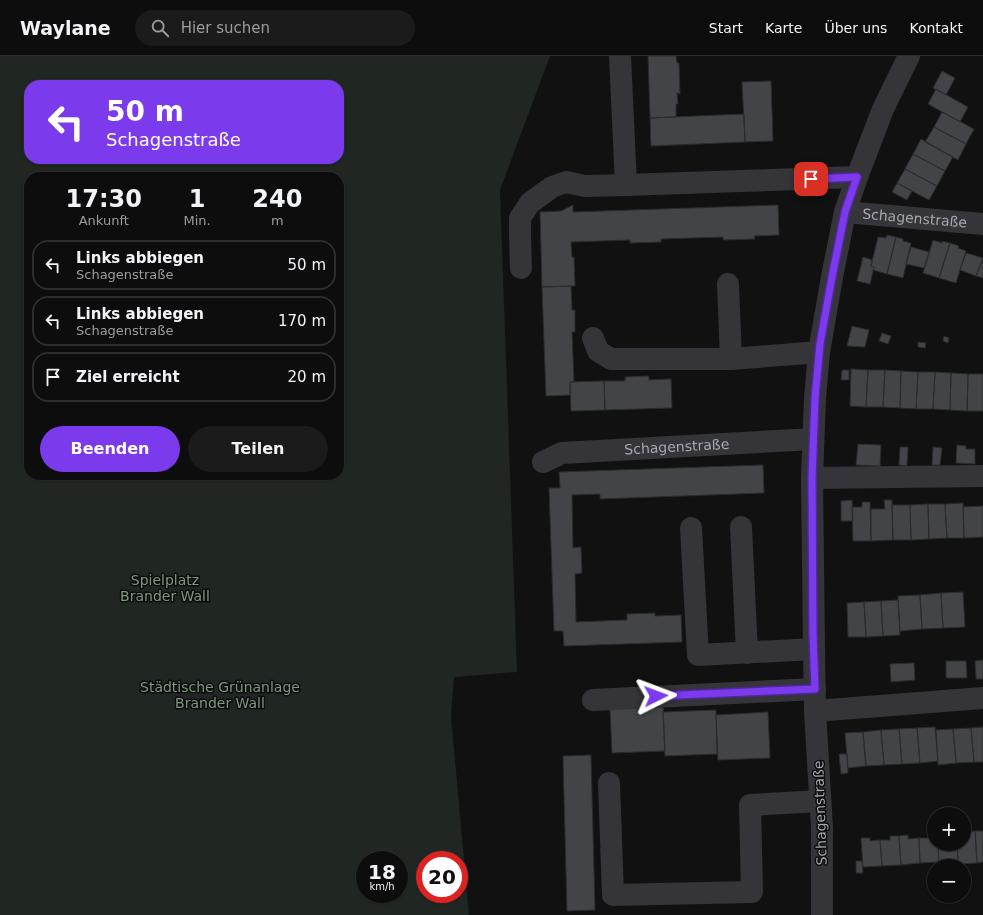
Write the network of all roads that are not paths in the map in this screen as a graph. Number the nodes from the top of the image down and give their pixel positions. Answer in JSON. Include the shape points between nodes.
{"nodes":[{"id":1,"x":620,"y":56,"type":"edge"},
{"id":2,"x":909,"y":56,"type":"edge"},
{"id":3,"x":857,"y":177,"type":"junction"},
{"id":4,"x":626,"y":185,"type":"junction"},
{"id":5,"x":845,"y":212,"type":"junction"},
{"id":6,"x":983,"y":224,"type":"edge"},
{"id":7,"x":521,"y":268,"type":"dead end"},
{"id":8,"x":728,"y":284,"type":"dead end"},
{"id":9,"x":593,"y":338,"type":"dead end"},
{"id":10,"x":819,"y":352,"type":"junction"},
{"id":11,"x":731,"y":359,"type":"junction"},
{"id":12,"x":813,"y":439,"type":"junction"},
{"id":13,"x":543,"y":462,"type":"dead end"},
{"id":14,"x":983,"y":476,"type":"edge"},
{"id":15,"x":812,"y":478,"type":"junction"},
{"id":16,"x":741,"y":527,"type":"dead end"},
{"id":17,"x":692,"y":528,"type":"dead end"},
{"id":18,"x":814,"y":649,"type":"junction"},
{"id":19,"x":747,"y":653,"type":"junction"},
{"id":20,"x":815,"y":689,"type":"junction"},
{"id":21,"x":983,"y":698,"type":"edge"},
{"id":22,"x":593,"y":700,"type":"dead end"},
{"id":23,"x":815,"y":711,"type":"junction"},
{"id":24,"x":609,"y":783,"type":"dead end"},
{"id":25,"x":820,"y":801,"type":"junction"},
{"id":26,"x":822,"y":915,"type":"edge"}],
"edges":[{"from":1,"to":4,"type":"street"},
{"from":2,"to":3,"type":"street","name":"Schagenstraße","via":[[883,109]]},
{"from":3,"to":4,"type":"street"},
{"from":3,"to":5,"type":"street","name":"Schagenstraße"},
{"from":4,"to":7,"type":"street","via":[[585,186],[566,182],[552,187],[530,204],[520,218]]},
{"from":5,"to":6,"type":"street","name":"Schagenstraße"},
{"from":5,"to":10,"type":"street","name":"Schagenstraße"},
{"from":8,"to":11,"type":"street"},
{"from":9,"to":11,"type":"street","via":[[598,351],[611,359]]},
{"from":10,"to":11,"type":"street"},
{"from":10,"to":12,"type":"street","name":"Schagenstraße"},
{"from":12,"to":13,"type":"street","name":"Schagenstraße","via":[[562,453]]},
{"from":12,"to":15,"type":"street","name":"Schagenstraße"},
{"from":14,"to":15,"type":"street"},
{"from":15,"to":18,"type":"street","name":"Schagenstraße"},
{"from":16,"to":19,"type":"street"},
{"from":17,"to":19,"type":"street","via":[[698,655]]},
{"from":18,"to":19,"type":"street"},
{"from":18,"to":20,"type":"street","name":"Schagenstraße"},
{"from":20,"to":22,"type":"street"},
{"from":20,"to":23,"type":"street","name":"Schagenstraße"},
{"from":21,"to":23,"type":"street"},
{"from":23,"to":25,"type":"street","name":"Schagenstraße"},
{"from":24,"to":25,"type":"street","via":[[613,896],[752,892],[750,805]]},
{"from":25,"to":26,"type":"street","name":"Schagenstraße"}]}
